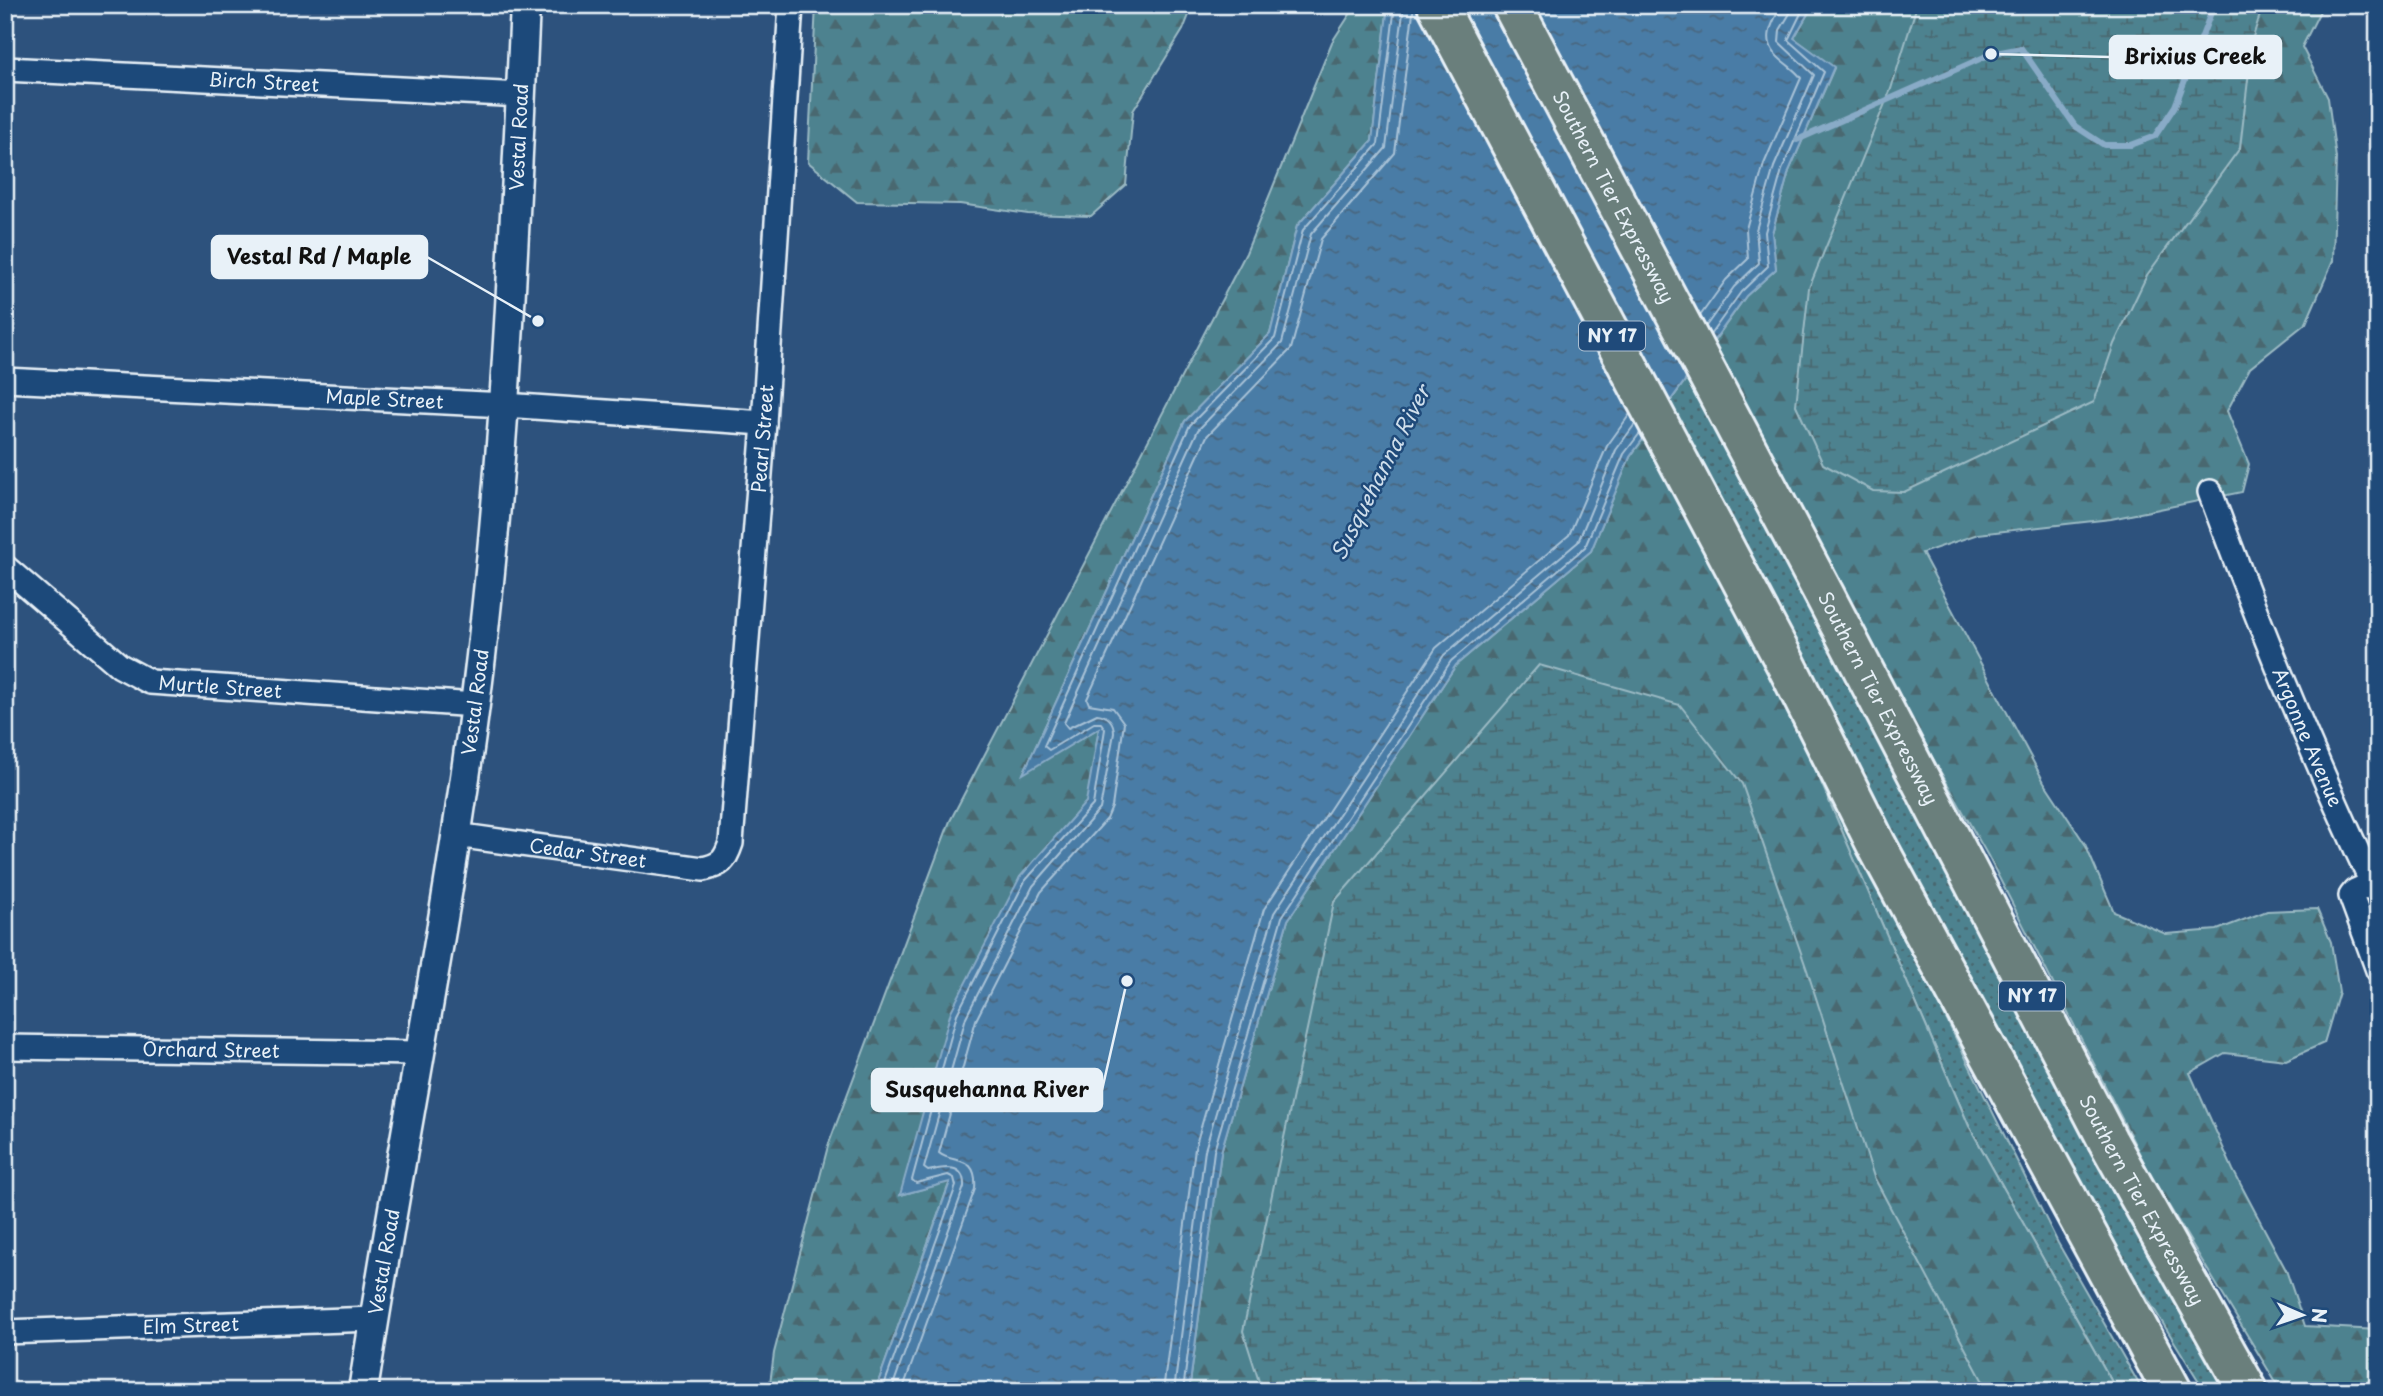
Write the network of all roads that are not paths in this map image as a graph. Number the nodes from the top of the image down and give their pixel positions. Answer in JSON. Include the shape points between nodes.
{"nodes":[{"id":1,"x":525,"y":5,"type":"edge"},
{"id":2,"x":791,"y":5,"type":"edge"},
{"id":3,"x":1437,"y":5,"type":"edge"},
{"id":4,"x":1512,"y":5,"type":"edge"},
{"id":5,"x":5,"y":69,"type":"edge"},
{"id":6,"x":521,"y":95,"type":"junction"},
{"id":7,"x":5,"y":380,"type":"edge"},
{"id":8,"x":505,"y":405,"type":"junction"},
{"id":9,"x":764,"y":423,"type":"junction"},
{"id":10,"x":2210,"y":492,"type":"dead end"},
{"id":11,"x":5,"y":567,"type":"edge"},
{"id":12,"x":475,"y":705,"type":"junction"},
{"id":13,"x":456,"y":835,"type":"junction"},
{"id":14,"x":719,"y":866,"type":"joint"},
{"id":15,"x":2375,"y":882,"type":"edge"},
{"id":16,"x":2378,"y":970,"type":"edge"},
{"id":17,"x":5,"y":1047,"type":"edge"},
{"id":18,"x":419,"y":1053,"type":"junction"},
{"id":19,"x":374,"y":1319,"type":"junction"},
{"id":20,"x":5,"y":1332,"type":"edge"},
{"id":21,"x":363,"y":1391,"type":"edge"},
{"id":22,"x":2172,"y":1391,"type":"edge"},
{"id":23,"x":2248,"y":1391,"type":"edge"}],
"edges":[{"from":1,"to":6,"type":"street","name":"Vestal Road"},
{"from":2,"to":9,"type":"street","name":"Pearl Street"},
{"from":3,"to":22,"type":"highway","number":"NY 17","via":[[1787,666],[1876,844]]},
{"from":4,"to":23,"type":"highway","name":"Southern Tier Expressway","number":"NY 17","via":[[2102,1129]]},
{"from":5,"to":6,"type":"street","name":"Birch Street"},
{"from":6,"to":8,"type":"street","name":"Vestal Road"},
{"from":7,"to":8,"type":"street","name":"Maple Street"},
{"from":8,"to":9,"type":"street","name":"Maple Street"},
{"from":8,"to":12,"type":"street","name":"Vestal Road"},
{"from":9,"to":14,"type":"street","name":"Pearl Street","via":[[731,843]]},
{"from":10,"to":15,"type":"street","name":"Argonne Avenue","via":[[2260,628],[2336,807]]},
{"from":11,"to":12,"type":"street","name":"Myrtle Street","via":[[120,666],[150,682]]},
{"from":12,"to":13,"type":"street","name":"Vestal Road"},
{"from":13,"to":14,"type":"street","name":"Cedar Street","via":[[703,869]]},
{"from":13,"to":18,"type":"street","name":"Vestal Road"},
{"from":15,"to":16,"type":"street","name":"Argonne Avenue","via":[[2351,896]]},
{"from":17,"to":18,"type":"street","name":"Orchard Street"},
{"from":18,"to":19,"type":"street","name":"Vestal Road"},
{"from":19,"to":20,"type":"street","name":"Elm Street"},
{"from":19,"to":21,"type":"street","name":"Vestal Road"}]}
